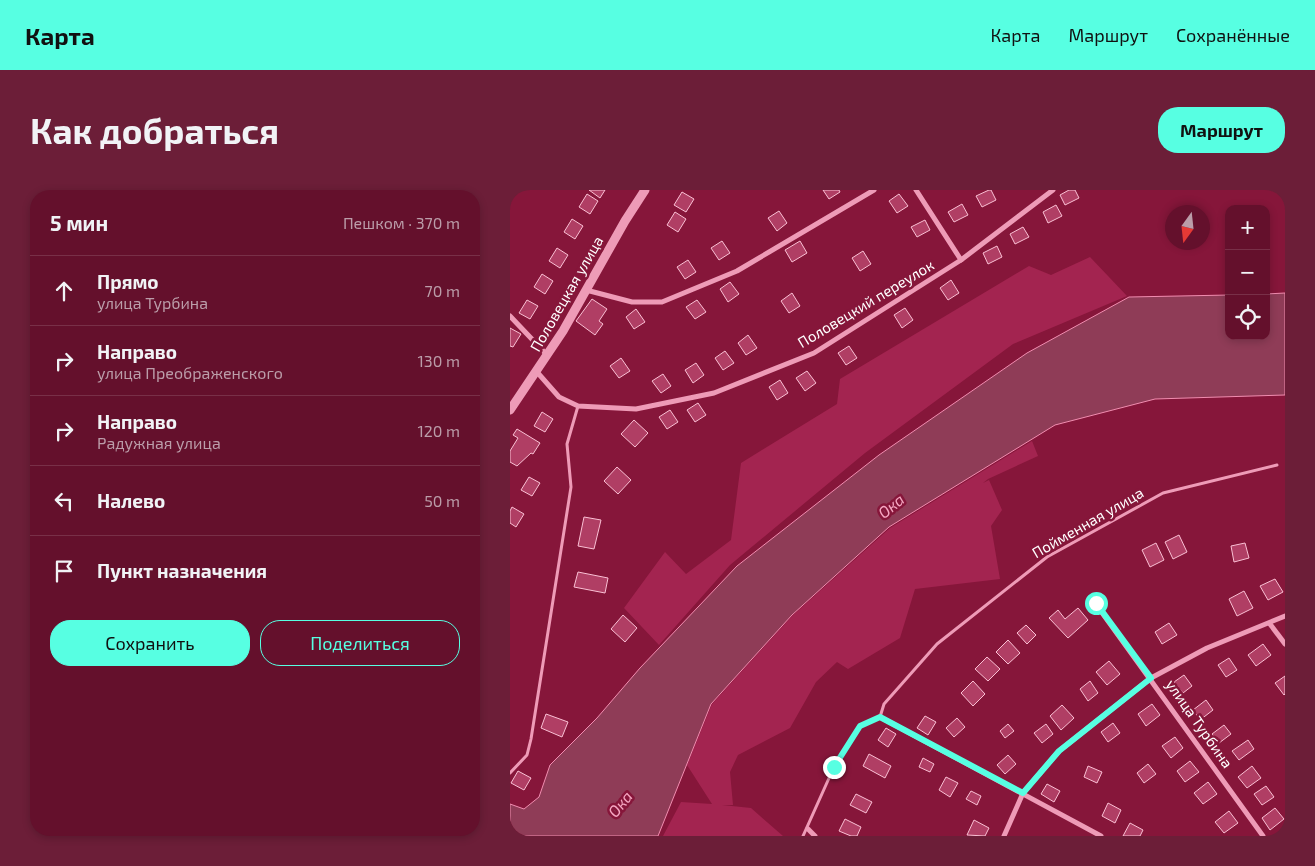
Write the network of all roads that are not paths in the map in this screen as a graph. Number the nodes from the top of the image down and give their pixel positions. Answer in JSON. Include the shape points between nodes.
{"nodes":[{"id":1,"x":646,"y":190,"type":"edge"},
{"id":2,"x":874,"y":190,"type":"edge"},
{"id":3,"x":916,"y":190,"type":"edge"},
{"id":4,"x":1053,"y":190,"type":"edge"},
{"id":5,"x":961,"y":260,"type":"junction"},
{"id":6,"x":586,"y":290,"type":"junction"},
{"id":7,"x":510,"y":316,"type":"edge"},
{"id":8,"x":547,"y":355,"type":"junction"},
{"id":9,"x":537,"y":372,"type":"junction"},
{"id":10,"x":578,"y":406,"type":"junction"},
{"id":11,"x":510,"y":410,"type":"edge"},
{"id":12,"x":1277,"y":465,"type":"dead end"},
{"id":13,"x":1096,"y":603,"type":"dead end"},
{"id":14,"x":1285,"y":616,"type":"edge"},
{"id":15,"x":1270,"y":624,"type":"junction"},
{"id":16,"x":1285,"y":644,"type":"edge"},
{"id":17,"x":1151,"y":678,"type":"junction"},
{"id":18,"x":880,"y":717,"type":"junction"},
{"id":19,"x":510,"y":773,"type":"edge"},
{"id":20,"x":1023,"y":793,"type":"junction"},
{"id":21,"x":808,"y":829,"type":"junction"},
{"id":22,"x":803,"y":836,"type":"edge"},
{"id":23,"x":815,"y":836,"type":"edge"},
{"id":24,"x":1004,"y":836,"type":"edge"},
{"id":25,"x":1101,"y":836,"type":"edge"},
{"id":26,"x":1263,"y":836,"type":"edge"}],
"edges":[{"from":1,"to":6,"type":"street","name":"Половецкая улица"},
{"from":2,"to":6,"type":"street","via":[[737,271],[662,302],[632,302]]},
{"from":3,"to":5,"type":"street"},
{"from":4,"to":5,"type":"street","name":"Половецкий переулок"},
{"from":5,"to":10,"type":"street","name":"Половецкий переулок","via":[[814,352],[714,394],[636,408]]},
{"from":6,"to":8,"type":"street","name":"Половецкая улица"},
{"from":7,"to":8,"type":"street"},
{"from":8,"to":9,"type":"street","name":"Половецкая улица"},
{"from":9,"to":10,"type":"street","name":"Половецкий переулок","via":[[559,397]]},
{"from":9,"to":11,"type":"street","name":"Половецкая улица"},
{"from":10,"to":19,"type":"lane","via":[[567,444],[571,487],[531,739],[527,755]]},
{"from":12,"to":18,"type":"lane","name":"Пойменная улица","via":[[1163,493],[1047,557],[937,644],[884,704]]},
{"from":13,"to":17,"type":"street","name":"улица Турбина"},
{"from":14,"to":15,"type":"street"},
{"from":15,"to":16,"type":"street"},
{"from":15,"to":17,"type":"street","via":[[1207,648]]},
{"from":17,"to":20,"type":"street","via":[[1059,751]]},
{"from":17,"to":26,"type":"street","name":"улица Турбина"},
{"from":18,"to":20,"type":"street"},
{"from":18,"to":21,"type":"lane","via":[[860,726],[834,767]]},
{"from":20,"to":24,"type":"street"},
{"from":20,"to":25,"type":"street"},
{"from":21,"to":22,"type":"lane"},
{"from":21,"to":23,"type":"street"}]}
